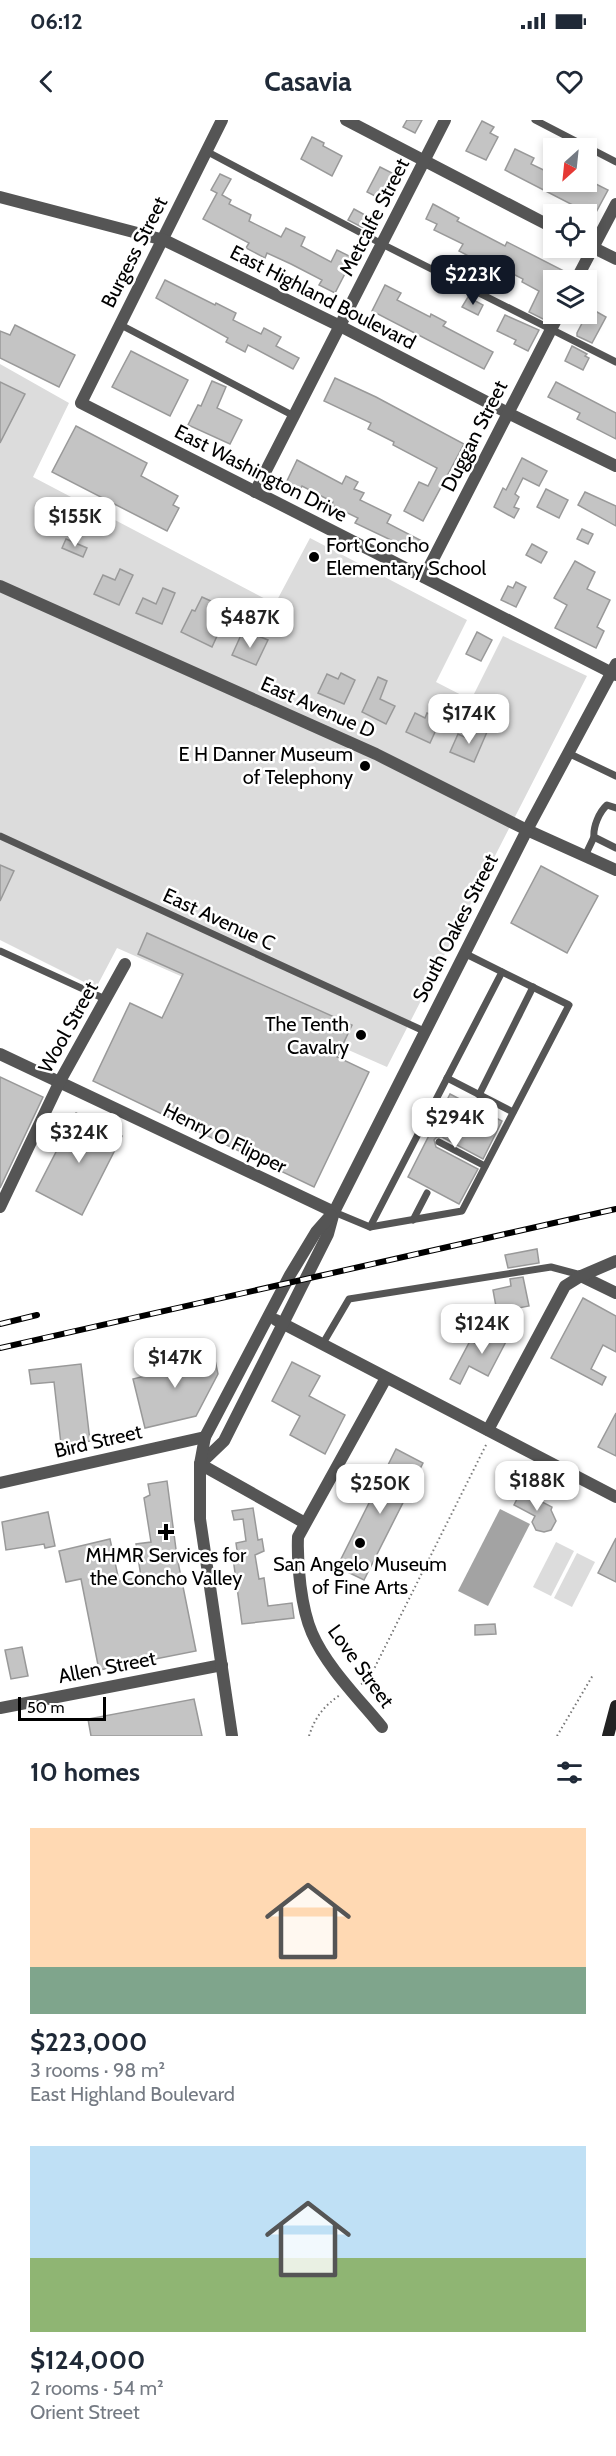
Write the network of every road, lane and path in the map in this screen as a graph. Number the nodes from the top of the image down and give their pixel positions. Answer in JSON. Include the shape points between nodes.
{"nodes":[{"id":1,"x":222,"y":120,"type":"edge"},
{"id":2,"x":346,"y":120,"type":"edge"},
{"id":3,"x":445,"y":120,"type":"edge"},
{"id":4,"x":535,"y":120,"type":"edge"},
{"id":5,"x":206,"y":151,"type":"junction"},
{"id":6,"x":425,"y":161,"type":"junction"},
{"id":7,"x":616,"y":162,"type":"edge"},
{"id":8,"x":0,"y":196,"type":"edge"},
{"id":9,"x":616,"y":204,"type":"edge"},
{"id":10,"x":543,"y":222,"type":"edge"},
{"id":11,"x":597,"y":235,"type":"edge"},
{"id":12,"x":164,"y":240,"type":"junction"},
{"id":13,"x":382,"y":244,"type":"junction"},
{"id":14,"x":597,"y":250,"type":"edge"},
{"id":15,"x":616,"y":259,"type":"edge"},
{"id":16,"x":119,"y":324,"type":"junction"},
{"id":17,"x":553,"y":324,"type":"edge"},
{"id":18,"x":340,"y":326,"type":"junction"},
{"id":19,"x":550,"y":330,"type":"junction"},
{"id":20,"x":616,"y":362,"type":"edge"},
{"id":21,"x":81,"y":403,"type":"joint"},
{"id":22,"x":507,"y":413,"type":"junction"},
{"id":23,"x":294,"y":416,"type":"junction"},
{"id":24,"x":616,"y":466,"type":"edge"},
{"id":25,"x":255,"y":492,"type":"junction"},
{"id":26,"x":424,"y":577,"type":"junction"},
{"id":27,"x":0,"y":586,"type":"edge"},
{"id":28,"x":614,"y":671,"type":"edge"},
{"id":29,"x":568,"y":753,"type":"junction"},
{"id":30,"x":616,"y":776,"type":"edge"},
{"id":31,"x":616,"y":808,"type":"edge"},
{"id":32,"x":527,"y":830,"type":"junction"},
{"id":33,"x":0,"y":836,"type":"edge"},
{"id":34,"x":594,"y":837,"type":"junction"},
{"id":35,"x":616,"y":848,"type":"edge"},
{"id":36,"x":585,"y":856,"type":"junction"},
{"id":37,"x":616,"y":870,"type":"edge"},
{"id":38,"x":0,"y":951,"type":"edge"},
{"id":39,"x":464,"y":953,"type":"junction"},
{"id":40,"x":125,"y":964,"type":"dead end"},
{"id":41,"x":502,"y":972,"type":"junction"},
{"id":42,"x":533,"y":987,"type":"junction"},
{"id":43,"x":105,"y":999,"type":"junction"},
{"id":44,"x":424,"y":1031,"type":"junction"},
{"id":45,"x":0,"y":1054,"type":"edge"},
{"id":46,"x":447,"y":1078,"type":"junction"},
{"id":47,"x":60,"y":1081,"type":"junction"},
{"id":48,"x":479,"y":1095,"type":"junction"},
{"id":49,"x":513,"y":1112,"type":"junction"},
{"id":50,"x":439,"y":1142,"type":"dead end"},
{"id":51,"x":485,"y":1166,"type":"junction"},
{"id":52,"x":427,"y":1193,"type":"dead end"},
{"id":53,"x":1,"y":1204,"type":"edge"},
{"id":54,"x":334,"y":1212,"type":"junction"},
{"id":55,"x":413,"y":1220,"type":"junction"},
{"id":56,"x":370,"y":1227,"type":"junction"},
{"id":57,"x":616,"y":1261,"type":"edge"},
{"id":58,"x":581,"y":1276,"type":"junction"},
{"id":59,"x":616,"y":1293,"type":"edge"},
{"id":60,"x":268,"y":1316,"type":"junction"},
{"id":61,"x":283,"y":1324,"type":"junction"},
{"id":62,"x":322,"y":1345,"type":"junction"},
{"id":63,"x":386,"y":1378,"type":"junction"},
{"id":64,"x":490,"y":1431,"type":"junction"},
{"id":65,"x":205,"y":1437,"type":"junction"},
{"id":66,"x":200,"y":1464,"type":"junction"},
{"id":67,"x":0,"y":1484,"type":"edge"},
{"id":68,"x":616,"y":1497,"type":"edge"},
{"id":69,"x":305,"y":1523,"type":"junction"},
{"id":70,"x":222,"y":1665,"type":"junction"},
{"id":71,"x":593,"y":1675,"type":"dead end"},
{"id":72,"x":351,"y":1689,"type":"junction"},
{"id":73,"x":616,"y":1706,"type":"edge"},
{"id":74,"x":0,"y":1708,"type":"edge"},
{"id":75,"x":382,"y":1727,"type":"dead end"},
{"id":76,"x":232,"y":1735,"type":"edge"},
{"id":77,"x":309,"y":1736,"type":"edge"},
{"id":78,"x":557,"y":1736,"type":"edge"},
{"id":79,"x":608,"y":1736,"type":"edge"}],
"edges":[{"from":1,"to":5,"type":"street","name":"Burgess Street"},
{"from":2,"to":6,"type":"street"},
{"from":3,"to":6,"type":"street","name":"Metcalfe Street"},
{"from":4,"to":7,"type":"lane"},
{"from":5,"to":12,"type":"street","name":"Burgess Street"},
{"from":5,"to":13,"type":"lane"},
{"from":6,"to":10,"type":"street"},
{"from":6,"to":13,"type":"street","name":"Metcalfe Street"},
{"from":8,"to":12,"type":"street","name":"East Highland Boulevard"},
{"from":9,"to":11,"type":"street"},
{"from":12,"to":16,"type":"street","name":"Burgess Street"},
{"from":12,"to":18,"type":"street","name":"East Highland Boulevard"},
{"from":13,"to":18,"type":"street","name":"Metcalfe Street"},
{"from":13,"to":19,"type":"lane"},
{"from":14,"to":15,"type":"street"},
{"from":16,"to":21,"type":"street","name":"Burgess Street"},
{"from":16,"to":23,"type":"lane"},
{"from":17,"to":19,"type":"street","name":"Duggan Street"},
{"from":18,"to":22,"type":"street","name":"East Highland Boulevard"},
{"from":18,"to":23,"type":"street","name":"Metcalfe Street"},
{"from":19,"to":20,"type":"lane"},
{"from":19,"to":22,"type":"street","name":"Duggan Street"},
{"from":21,"to":25,"type":"street","name":"East Washington Drive"},
{"from":22,"to":24,"type":"street","name":"East Highland Boulevard"},
{"from":22,"to":26,"type":"street","name":"Duggan Street"},
{"from":23,"to":25,"type":"street","name":"Metcalfe Street"},
{"from":25,"to":26,"type":"street","name":"East Washington Drive"},
{"from":26,"to":28,"type":"street","name":"East Washington Drive"},
{"from":27,"to":32,"type":"street","name":"East Avenue D","via":[[376,754]]},
{"from":28,"to":29,"type":"street","name":"South Oakes Street"},
{"from":29,"to":30,"type":"lane"},
{"from":29,"to":32,"type":"street","name":"South Oakes Street"},
{"from":31,"to":34,"type":"lane","via":[[607,805],[603,809]]},
{"from":32,"to":36,"type":"street","name":"East Avenue D"},
{"from":32,"to":39,"type":"street","name":"South Oakes Street"},
{"from":33,"to":44,"type":"lane","name":"East Avenue C"},
{"from":34,"to":35,"type":"lane"},
{"from":34,"to":36,"type":"lane"},
{"from":36,"to":37,"type":"street","name":"East Avenue D"},
{"from":38,"to":43,"type":"lane"},
{"from":39,"to":41,"type":"lane"},
{"from":39,"to":44,"type":"street","name":"South Oakes Street"},
{"from":40,"to":43,"type":"street","name":"Wool Street"},
{"from":41,"to":42,"type":"lane"},
{"from":41,"to":46,"type":"lane"},
{"from":42,"to":48,"type":"lane"},
{"from":42,"to":49,"type":"lane","via":[[569,1005]]},
{"from":43,"to":47,"type":"street","name":"Wool Street"},
{"from":44,"to":54,"type":"street","name":"South Oakes Street"},
{"from":45,"to":47,"type":"street","name":"Henry O Flipper"},
{"from":46,"to":48,"type":"lane"},
{"from":46,"to":56,"type":"lane"},
{"from":47,"to":53,"type":"street","name":"Wool Street"},
{"from":47,"to":54,"type":"street","name":"Henry O Flipper"},
{"from":48,"to":49,"type":"lane"},
{"from":49,"to":51,"type":"lane"},
{"from":50,"to":51,"type":"lane"},
{"from":51,"to":55,"type":"lane","via":[[462,1211]]},
{"from":52,"to":55,"type":"lane"},
{"from":54,"to":56,"type":"lane"},
{"from":54,"to":60,"type":"street","name":"South Oakes Street","via":[[316,1232]]},
{"from":54,"to":61,"type":"street","name":"South Oakes Street","via":[[328,1234]]},
{"from":55,"to":56,"type":"lane"},
{"from":57,"to":58,"type":"street"},
{"from":58,"to":59,"type":"street"},
{"from":58,"to":62,"type":"lane","via":[[551,1267],[349,1299]]},
{"from":58,"to":64,"type":"street","via":[[566,1286],[550,1312]]},
{"from":60,"to":61,"type":"street"},
{"from":60,"to":65,"type":"street","name":"South Oakes Street"},
{"from":61,"to":62,"type":"street"},
{"from":61,"to":66,"type":"street","name":"South Oakes Street","via":[[224,1441]]},
{"from":62,"to":63,"type":"street"},
{"from":63,"to":64,"type":"street"},
{"from":63,"to":69,"type":"street","name":"Love Street"},
{"from":64,"to":68,"type":"street"},
{"from":64,"to":72,"type":"path","via":[[368,1681]]},
{"from":65,"to":66,"type":"street","name":"South Oakes Street"},
{"from":65,"to":67,"type":"street","name":"Bird Street"},
{"from":66,"to":69,"type":"street"},
{"from":66,"to":70,"type":"street","name":"South Oakes Street","via":[[200,1519]]},
{"from":69,"to":72,"type":"street","name":"Love Street","via":[[297,1551],[308,1622],[327,1659]]},
{"from":70,"to":74,"type":"street","name":"Allen Street"},
{"from":70,"to":76,"type":"street","name":"South Oakes Street"},
{"from":71,"to":78,"type":"path"},
{"from":72,"to":75,"type":"street","name":"Love Street"},
{"from":72,"to":77,"type":"path","via":[[325,1706]]},
{"from":73,"to":79,"type":"main road"}]}
